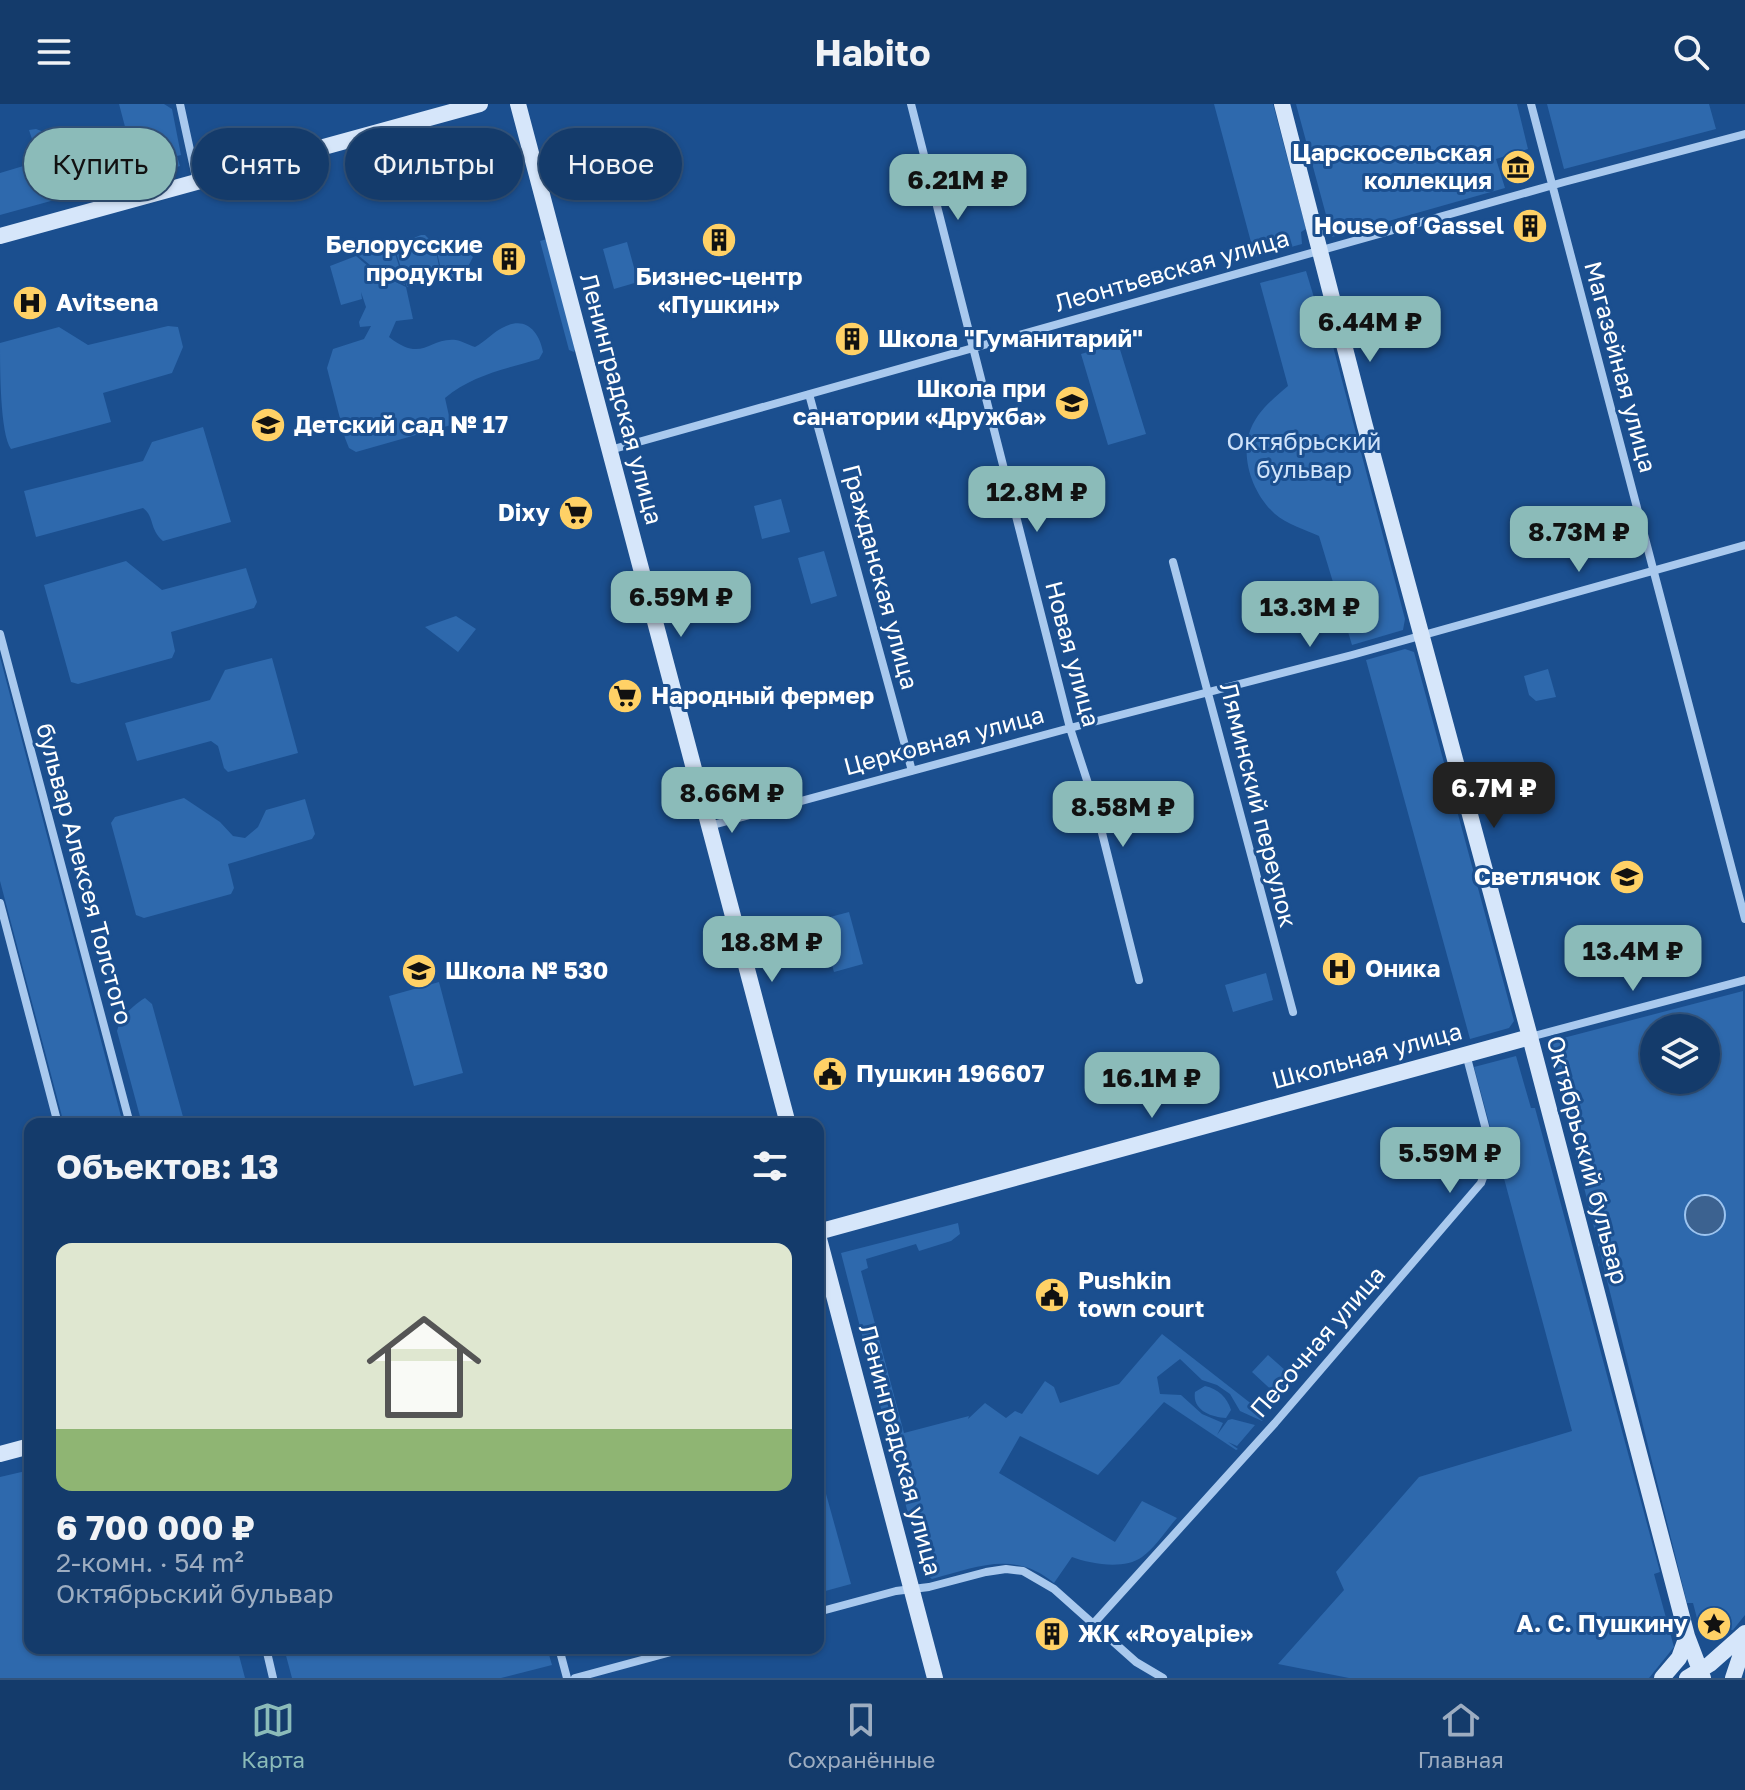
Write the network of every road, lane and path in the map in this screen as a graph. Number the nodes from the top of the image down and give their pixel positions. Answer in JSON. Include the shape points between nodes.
{"nodes":[{"id":1,"x":180,"y":104,"type":"edge"},
{"id":2,"x":480,"y":104,"type":"edge"},
{"id":3,"x":518,"y":104,"type":"edge"},
{"id":4,"x":911,"y":104,"type":"edge"},
{"id":5,"x":1282,"y":104,"type":"edge"},
{"id":6,"x":1531,"y":104,"type":"edge"},
{"id":7,"x":1745,"y":134,"type":"edge"},
{"id":8,"x":329,"y":146,"type":"edge"},
{"id":9,"x":192,"y":159,"type":"edge"},
{"id":10,"x":192,"y":183,"type":"edge"},
{"id":11,"x":1553,"y":186,"type":"junction"},
{"id":12,"x":0,"y":236,"type":"edge"},
{"id":13,"x":1321,"y":250,"type":"junction"},
{"id":14,"x":973,"y":347,"type":"junction"},
{"id":15,"x":809,"y":394,"type":"junction"},
{"id":16,"x":610,"y":450,"type":"junction"},
{"id":17,"x":1745,"y":545,"type":"edge"},
{"id":18,"x":1173,"y":562,"type":"dead end"},
{"id":19,"x":1652,"y":570,"type":"junction"},
{"id":20,"x":0,"y":634,"type":"edge"},
{"id":21,"x":1421,"y":634,"type":"junction"},
{"id":22,"x":1209,"y":693,"type":"junction"},
{"id":23,"x":1070,"y":728,"type":"junction"},
{"id":24,"x":912,"y":771,"type":"junction"},
{"id":25,"x":709,"y":826,"type":"junction"},
{"id":26,"x":0,"y":903,"type":"edge"},
{"id":27,"x":1745,"y":919,"type":"edge"},
{"id":28,"x":1139,"y":980,"type":"dead end"},
{"id":29,"x":1745,"y":980,"type":"edge"},
{"id":30,"x":1293,"y":1012,"type":"dead end"},
{"id":31,"x":1530,"y":1037,"type":"junction"},
{"id":32,"x":1466,"y":1054,"type":"junction"},
{"id":33,"x":56,"y":1118,"type":"edge"},
{"id":34,"x":128,"y":1118,"type":"edge"},
{"id":35,"x":786,"y":1118,"type":"edge"},
{"id":36,"x":824,"y":1231,"type":"edge"},
{"id":37,"x":824,"y":1256,"type":"edge"},
{"id":38,"x":24,"y":1448,"type":"edge"},
{"id":39,"x":0,"y":1454,"type":"edge"},
{"id":40,"x":911,"y":1589,"type":"junction"},
{"id":41,"x":824,"y":1610,"type":"edge"},
{"id":42,"x":1094,"y":1623,"type":"junction"},
{"id":43,"x":1745,"y":1633,"type":"edge"},
{"id":44,"x":1687,"y":1636,"type":"junction"},
{"id":45,"x":1745,"y":1642,"type":"edge"},
{"id":46,"x":267,"y":1654,"type":"edge"},
{"id":47,"x":561,"y":1654,"type":"edge"},
{"id":48,"x":664,"y":1654,"type":"edge"},
{"id":49,"x":1736,"y":1670,"type":"edge"},
{"id":50,"x":1697,"y":1675,"type":"edge"},
{"id":51,"x":273,"y":1678,"type":"edge"},
{"id":52,"x":567,"y":1678,"type":"edge"},
{"id":53,"x":575,"y":1678,"type":"edge"},
{"id":54,"x":935,"y":1678,"type":"edge"},
{"id":55,"x":1163,"y":1678,"type":"edge"},
{"id":56,"x":1662,"y":1678,"type":"edge"}],
"edges":[{"from":1,"to":9,"type":"street"},
{"from":2,"to":8,"type":"street"},
{"from":3,"to":16,"type":"street","name":"Ленинградская улица"},
{"from":4,"to":14,"type":"street","name":"Новая улица"},
{"from":5,"to":13,"type":"street","name":"Октябрьский бульвар"},
{"from":6,"to":11,"type":"street","name":"Магазейная улица"},
{"from":7,"to":11,"type":"street","name":"Леонтьевская улица"},
{"from":10,"to":12,"type":"street"},
{"from":11,"to":13,"type":"street","name":"Леонтьевская улица"},
{"from":11,"to":19,"type":"street","name":"Магазейная улица"},
{"from":13,"to":14,"type":"street","name":"Леонтьевская улица"},
{"from":13,"to":21,"type":"street","name":"Октябрьский бульвар"},
{"from":14,"to":15,"type":"street","name":"Леонтьевская улица"},
{"from":14,"to":23,"type":"street","name":"Новая улица"},
{"from":15,"to":16,"type":"street","name":"Леонтьевская улица"},
{"from":15,"to":24,"type":"street","name":"Гражданская улица"},
{"from":16,"to":25,"type":"street","name":"Ленинградская улица"},
{"from":17,"to":19,"type":"street","name":"Церковная улица"},
{"from":18,"to":22,"type":"street","name":"Ляминский переулок"},
{"from":19,"to":21,"type":"street","name":"Церковная улица"},
{"from":19,"to":27,"type":"street","name":"Магазейная улица"},
{"from":20,"to":34,"type":"street","name":"бульвар Алексея Толстого"},
{"from":21,"to":22,"type":"street","name":"Церковная улица"},
{"from":21,"to":31,"type":"street","name":"Октябрьский бульвар"},
{"from":22,"to":23,"type":"street","name":"Церковная улица"},
{"from":22,"to":30,"type":"street","name":"Ляминский переулок"},
{"from":23,"to":24,"type":"street","name":"Церковная улица"},
{"from":23,"to":28,"type":"street","name":"Новая улица"},
{"from":24,"to":25,"type":"street","name":"Церковная улица"},
{"from":25,"to":35,"type":"street","name":"Ленинградская улица"},
{"from":26,"to":33,"type":"street"},
{"from":29,"to":31,"type":"street","name":"Школьная улица"},
{"from":31,"to":32,"type":"street","name":"Школьная улица"},
{"from":31,"to":44,"type":"street","name":"Октябрьский бульвар"},
{"from":32,"to":36,"type":"street","name":"Школьная улица"},
{"from":32,"to":42,"type":"street","name":"Песочная улица","via":[[1490,1145],[1481,1183]]},
{"from":37,"to":40,"type":"street","name":"Ленинградская улица"},
{"from":38,"to":39,"type":"street"},
{"from":40,"to":41,"type":"street"},
{"from":40,"to":42,"type":"street","via":[[986,1572],[1023,1571]]},
{"from":40,"to":54,"type":"street","name":"Ленинградская улица"},
{"from":42,"to":55,"type":"street"},
{"from":43,"to":50,"type":"street"},
{"from":44,"to":50,"type":"street","name":"Октябрьский бульвар"},
{"from":44,"to":56,"type":"street","via":[[1679,1658]]},
{"from":45,"to":49,"type":"street"},
{"from":46,"to":51,"type":"street"},
{"from":47,"to":52,"type":"street"},
{"from":48,"to":53,"type":"street"}]}
